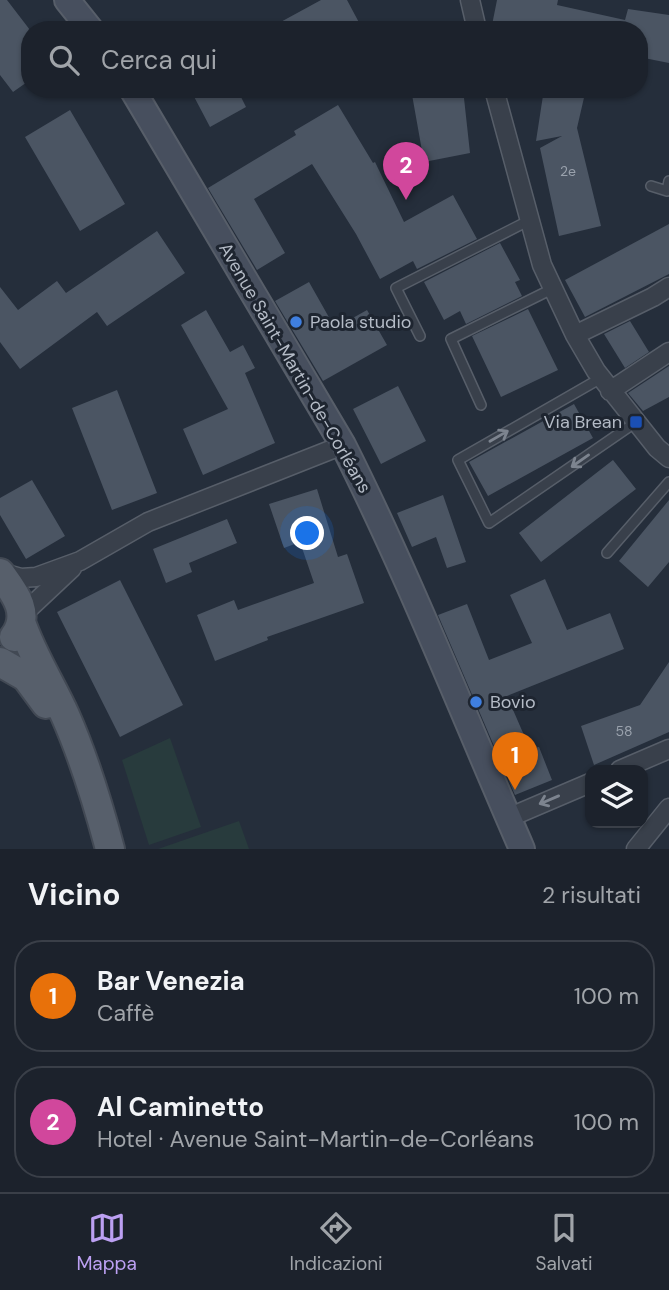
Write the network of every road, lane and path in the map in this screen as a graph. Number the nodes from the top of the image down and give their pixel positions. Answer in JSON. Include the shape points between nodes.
{"nodes":[{"id":1,"x":67,"y":0,"type":"edge"},
{"id":2,"x":470,"y":0,"type":"edge"},
{"id":3,"x":84,"y":21,"type":"edge"},
{"id":4,"x":475,"y":21,"type":"edge"},
{"id":5,"x":137,"y":98,"type":"edge"},
{"id":6,"x":496,"y":98,"type":"edge"},
{"id":7,"x":669,"y":181,"type":"edge"},
{"id":8,"x":651,"y":186,"type":"dead end"},
{"id":9,"x":530,"y":220,"type":"junction"},
{"id":10,"x":669,"y":287,"type":"edge"},
{"id":11,"x":552,"y":289,"type":"junction"},
{"id":12,"x":575,"y":335,"type":"junction"},
{"id":13,"x":421,"y":336,"type":"dead end"},
{"id":14,"x":669,"y":352,"type":"edge"},
{"id":15,"x":606,"y":385,"type":"junction"},
{"id":16,"x":481,"y":405,"type":"dead end"},
{"id":17,"x":636,"y":422,"type":"junction"},
{"id":18,"x":343,"y":445,"type":"junction"},
{"id":19,"x":669,"y":458,"type":"edge"},
{"id":20,"x":669,"y":482,"type":"edge"},
{"id":21,"x":607,"y":553,"type":"dead end"},
{"id":22,"x":80,"y":561,"type":"junction"},
{"id":23,"x":0,"y":573,"type":"edge"},
{"id":24,"x":22,"y":618,"type":"junction"},
{"id":25,"x":0,"y":651,"type":"edge"},
{"id":26,"x":0,"y":662,"type":"edge"},
{"id":27,"x":669,"y":749,"type":"edge"},
{"id":28,"x":632,"y":765,"type":"edge"},
{"id":29,"x":585,"y":785,"type":"edge"},
{"id":30,"x":92,"y":790,"type":"junction"},
{"id":31,"x":669,"y":808,"type":"edge"},
{"id":32,"x":508,"y":818,"type":"junction"},
{"id":33,"x":110,"y":849,"type":"edge"},
{"id":34,"x":522,"y":849,"type":"edge"},
{"id":35,"x":636,"y":849,"type":"edge"}],
"edges":[{"from":1,"to":3,"type":"street"},
{"from":2,"to":4,"type":"street"},
{"from":5,"to":18,"type":"street","name":"Avenue Saint-Martin-de-Corléans"},
{"from":6,"to":9,"type":"street"},
{"from":7,"to":8,"type":"lane","via":[[667,191]]},
{"from":9,"to":11,"type":"street"},
{"from":9,"to":13,"type":"lane","via":[[396,288]]},
{"from":10,"to":12,"type":"street"},
{"from":11,"to":12,"type":"street"},
{"from":11,"to":16,"type":"lane","via":[[451,339]]},
{"from":12,"to":15,"type":"street"},
{"from":14,"to":15,"type":"street"},
{"from":15,"to":17,"type":"street"},
{"from":17,"to":15,"type":"lane","one_way":true,"via":[[489,523],[458,460]]},
{"from":17,"to":19,"type":"street"},
{"from":18,"to":22,"type":"street","via":[[148,522]]},
{"from":18,"to":32,"type":"street","name":"Avenue Saint-Martin-de-Corléans","via":[[412,592]]},
{"from":20,"to":21,"type":"lane"},
{"from":22,"to":23,"type":"street","via":[[36,577]]},
{"from":22,"to":24,"type":"street"},
{"from":23,"to":24,"type":"main road","via":[[18,598]]},
{"from":24,"to":25,"type":"main road","via":[[19,630]]},
{"from":24,"to":30,"type":"main road","via":[[28,644],[81,750]]},
{"from":26,"to":30,"type":"main road","via":[[26,677],[48,707]]},
{"from":27,"to":28,"type":"street"},
{"from":29,"to":32,"type":"street","one_way":true},
{"from":30,"to":33,"type":"main road"},
{"from":31,"to":35,"type":"street"},
{"from":32,"to":34,"type":"street","name":"Avenue Saint-Martin-de-Corléans"}]}
